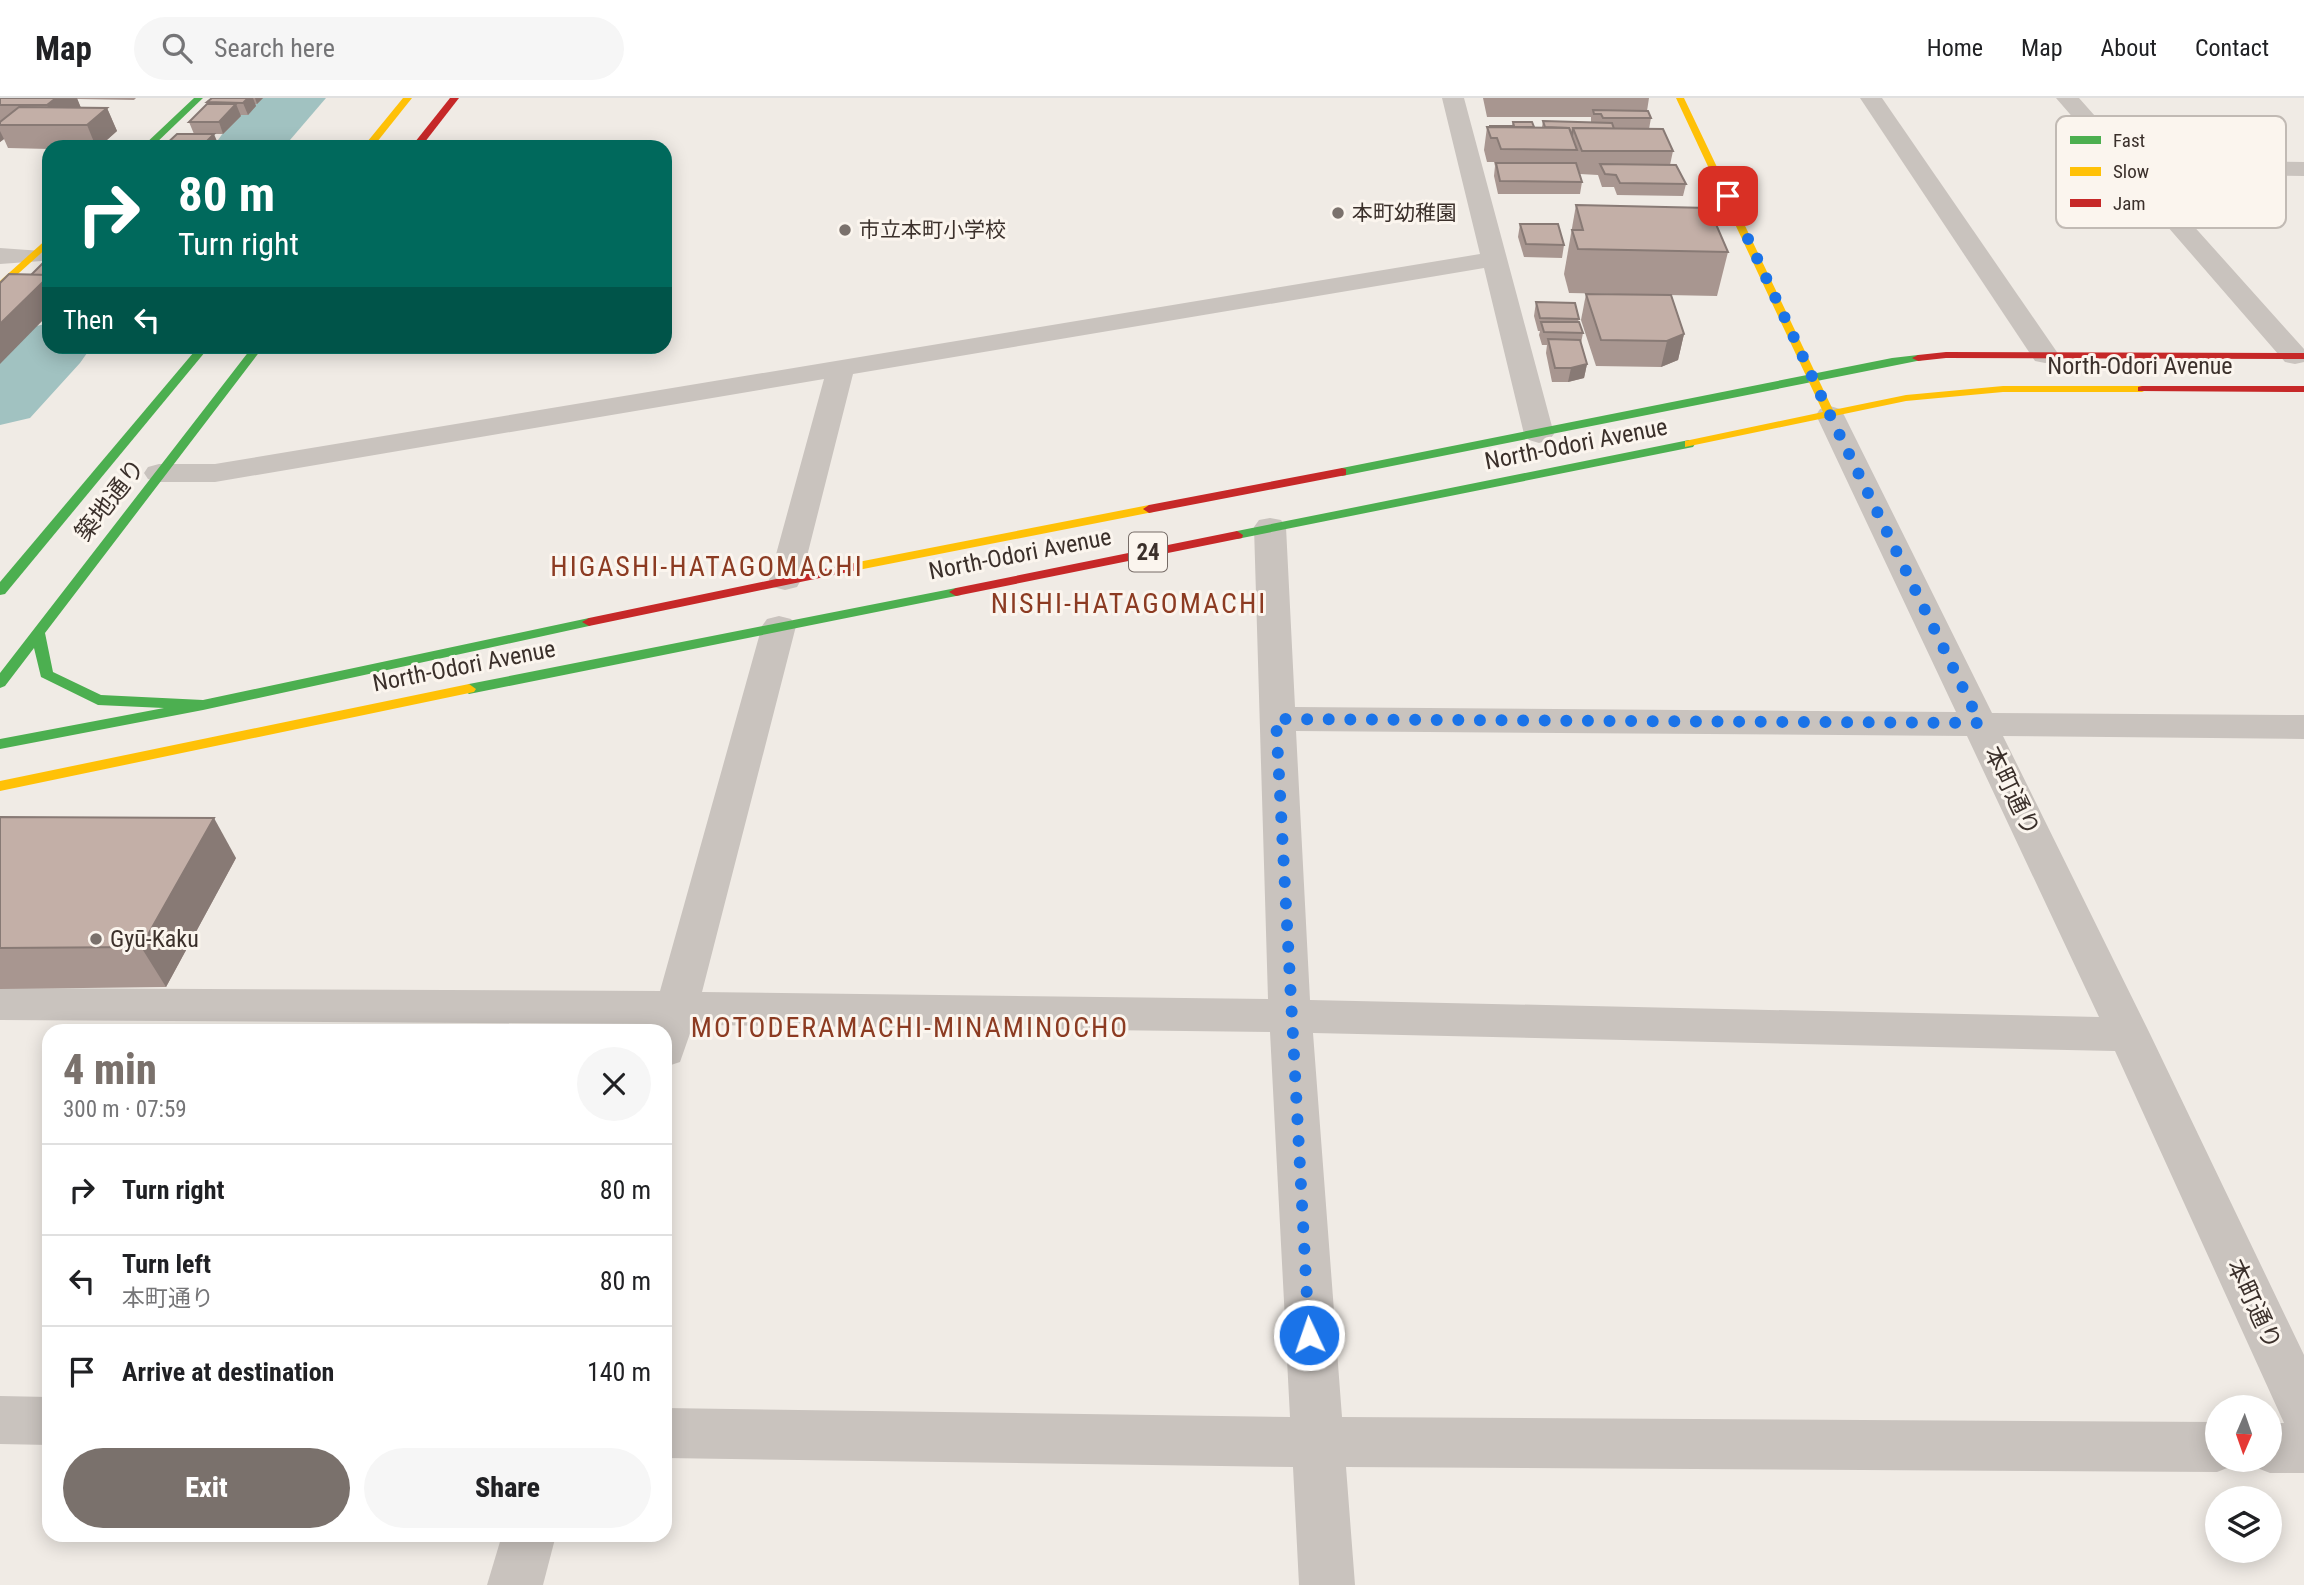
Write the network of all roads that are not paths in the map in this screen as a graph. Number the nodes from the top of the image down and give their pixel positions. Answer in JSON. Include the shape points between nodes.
{"nodes":[{"id":1,"x":199,"y":98,"type":"edge"},
{"id":2,"x":408,"y":98,"type":"edge"},
{"id":3,"x":455,"y":98,"type":"edge"},
{"id":4,"x":1453,"y":98,"type":"edge"},
{"id":5,"x":1680,"y":98,"type":"edge"},
{"id":6,"x":1871,"y":98,"type":"edge"},
{"id":7,"x":2067,"y":98,"type":"edge"},
{"id":8,"x":2083,"y":116,"type":"edge"},
{"id":9,"x":155,"y":140,"type":"edge"},
{"id":10,"x":374,"y":140,"type":"edge"},
{"id":11,"x":422,"y":140,"type":"edge"},
{"id":12,"x":2286,"y":169,"type":"edge"},
{"id":13,"x":2304,"y":169,"type":"edge"},
{"id":14,"x":2184,"y":228,"type":"edge"},
{"id":15,"x":41,"y":248,"type":"edge"},
{"id":16,"x":0,"y":256,"type":"edge"},
{"id":17,"x":1493,"y":259,"type":"junction"},
{"id":18,"x":0,"y":288,"type":"edge"},
{"id":19,"x":198,"y":354,"type":"edge"},
{"id":20,"x":253,"y":354,"type":"edge"},
{"id":21,"x":2045,"y":355,"type":"junction"},
{"id":22,"x":2300,"y":356,"type":"edge"},
{"id":23,"x":841,"y":368,"type":"junction"},
{"id":24,"x":1815,"y":379,"type":"junction"},
{"id":25,"x":2304,"y":390,"type":"edge"},
{"id":26,"x":1830,"y":415,"type":"junction"},
{"id":27,"x":1539,"y":434,"type":"junction"},
{"id":28,"x":159,"y":473,"type":"junction"},
{"id":29,"x":1270,"y":527,"type":"junction"},
{"id":30,"x":785,"y":580,"type":"junction"},
{"id":31,"x":0,"y":591,"type":"edge"},
{"id":32,"x":779,"y":626,"type":"junction"},
{"id":33,"x":38,"y":631,"type":"junction"},
{"id":34,"x":0,"y":683,"type":"edge"},
{"id":35,"x":203,"y":705,"type":"junction"},
{"id":36,"x":1276,"y":719,"type":"junction"},
{"id":37,"x":1980,"y":723,"type":"junction"},
{"id":38,"x":2304,"y":727,"type":"edge"},
{"id":39,"x":0,"y":744,"type":"edge"},
{"id":40,"x":0,"y":786,"type":"edge"},
{"id":41,"x":0,"y":1004,"type":"edge"},
{"id":42,"x":677,"y":1008,"type":"junction"},
{"id":43,"x":1290,"y":1016,"type":"junction"},
{"id":44,"x":672,"y":1026,"type":"edge"},
{"id":45,"x":2129,"y":1034,"type":"junction"},
{"id":46,"x":2304,"y":1410,"type":"edge"},
{"id":47,"x":0,"y":1420,"type":"edge"},
{"id":48,"x":42,"y":1421,"type":"edge"},
{"id":49,"x":672,"y":1433,"type":"edge"},
{"id":50,"x":1315,"y":1442,"type":"junction"},
{"id":51,"x":2205,"y":1447,"type":"edge"},
{"id":52,"x":2282,"y":1448,"type":"edge"},
{"id":53,"x":2304,"y":1448,"type":"edge"},
{"id":54,"x":527,"y":1542,"type":"edge"},
{"id":55,"x":515,"y":1585,"type":"edge"},
{"id":56,"x":1327,"y":1585,"type":"edge"}],
"edges":[{"from":1,"to":9,"type":"main road"},
{"from":2,"to":10,"type":"main road"},
{"from":3,"to":11,"type":"main road"},
{"from":4,"to":17,"type":"street"},
{"from":5,"to":24,"type":"main road","name":"本町通り"},
{"from":6,"to":21,"type":"street"},
{"from":7,"to":8,"type":"street"},
{"from":12,"to":13,"type":"street"},
{"from":14,"to":22,"type":"street"},
{"from":15,"to":16,"type":"street"},
{"from":15,"to":18,"type":"main road"},
{"from":17,"to":23,"type":"street"},
{"from":17,"to":27,"type":"street"},
{"from":19,"to":31,"type":"main road","name":"築地通り"},
{"from":20,"to":28,"type":"main road","name":"築地通り"},
{"from":21,"to":22,"type":"main road","name":"North-Odori Avenue","number":"24"},
{"from":21,"to":24,"type":"main road","name":"North-Odori Avenue","number":"24","via":[[1932,356]]},
{"from":23,"to":28,"type":"street","via":[[215,473]]},
{"from":23,"to":30,"type":"street"},
{"from":24,"to":26,"type":"main road","name":"本町通り"},
{"from":24,"to":27,"type":"main road","name":"North-Odori Avenue","number":"24"},
{"from":25,"to":26,"type":"main road","name":"North-Odori Avenue","number":"24","via":[[2003,389],[1906,398]]},
{"from":26,"to":29,"type":"main road","name":"North-Odori Avenue","number":"24"},
{"from":26,"to":37,"type":"street","name":"本町通り"},
{"from":27,"to":30,"type":"main road","name":"North-Odori Avenue","number":"24"},
{"from":28,"to":33,"type":"main road","name":"築地通り"},
{"from":29,"to":32,"type":"main road","name":"North-Odori Avenue","number":"24"},
{"from":29,"to":36,"type":"street"},
{"from":30,"to":35,"type":"main road","name":"North-Odori Avenue","number":"24"},
{"from":32,"to":40,"type":"main road","name":"North-Odori Avenue","number":"24"},
{"from":32,"to":42,"type":"street"},
{"from":33,"to":34,"type":"main road","name":"築地通り"},
{"from":33,"to":35,"type":"main road","via":[[46,674],[98,700]]},
{"from":35,"to":39,"type":"main road","name":"North-Odori Avenue","number":"24"},
{"from":36,"to":37,"type":"street"},
{"from":36,"to":43,"type":"street"},
{"from":37,"to":38,"type":"street"},
{"from":37,"to":45,"type":"street","name":"本町通り"},
{"from":41,"to":42,"type":"street"},
{"from":42,"to":43,"type":"street"},
{"from":42,"to":44,"type":"street"},
{"from":43,"to":45,"type":"street"},
{"from":43,"to":50,"type":"street"},
{"from":45,"to":46,"type":"street","name":"本町通り"},
{"from":47,"to":48,"type":"street"},
{"from":49,"to":50,"type":"street"},
{"from":50,"to":51,"type":"street"},
{"from":50,"to":56,"type":"street"},
{"from":52,"to":53,"type":"street"},
{"from":54,"to":55,"type":"street"}]}
